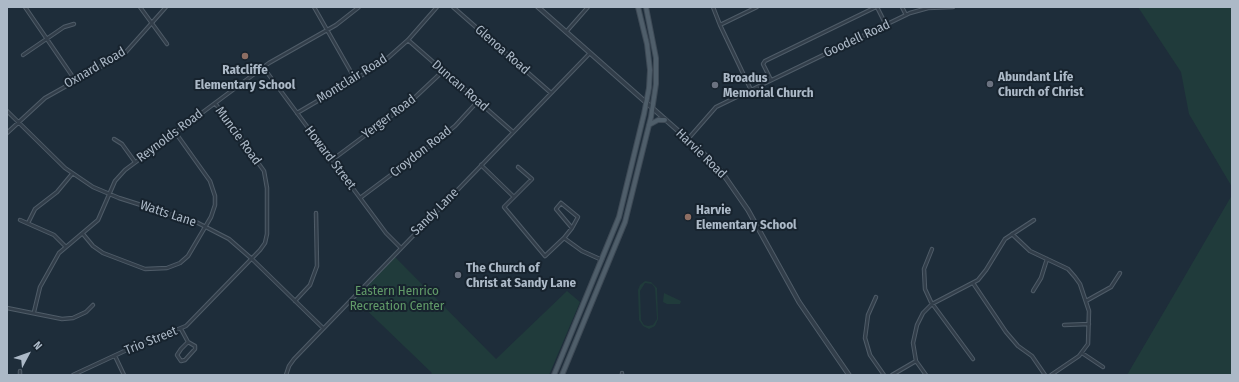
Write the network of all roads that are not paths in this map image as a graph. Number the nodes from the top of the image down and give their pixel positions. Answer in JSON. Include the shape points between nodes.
{"nodes":[{"id":1,"x":25,"y":7,"type":"edge"},
{"id":2,"x":140,"y":7,"type":"edge"},
{"id":3,"x":166,"y":7,"type":"edge"},
{"id":4,"x":314,"y":7,"type":"edge"},
{"id":5,"x":360,"y":7,"type":"edge"},
{"id":6,"x":437,"y":7,"type":"edge"},
{"id":7,"x":453,"y":7,"type":"edge"},
{"id":8,"x":538,"y":7,"type":"edge"},
{"id":9,"x":588,"y":7,"type":"edge"},
{"id":10,"x":638,"y":7,"type":"edge"},
{"id":11,"x":646,"y":7,"type":"edge"},
{"id":12,"x":713,"y":7,"type":"edge"},
{"id":13,"x":757,"y":7,"type":"edge"},
{"id":14,"x":876,"y":7,"type":"edge"},
{"id":15,"x":902,"y":7,"type":"edge"},
{"id":16,"x":953,"y":7,"type":"edge"},
{"id":17,"x":906,"y":15,"type":"junction"},
{"id":18,"x":74,"y":24,"type":"dead end"},
{"id":19,"x":152,"y":24,"type":"junction"},
{"id":20,"x":720,"y":25,"type":"junction"},
{"id":21,"x":886,"y":25,"type":"junction"},
{"id":22,"x":327,"y":30,"type":"junction"},
{"id":23,"x":566,"y":32,"type":"junction"},
{"id":24,"x":47,"y":38,"type":"junction"},
{"id":25,"x":408,"y":40,"type":"junction"},
{"id":26,"x":167,"y":44,"type":"dead end"},
{"id":27,"x":590,"y":53,"type":"junction"},
{"id":28,"x":23,"y":55,"type":"dead end"},
{"id":29,"x":263,"y":67,"type":"junction"},
{"id":30,"x":443,"y":71,"type":"junction"},
{"id":31,"x":75,"y":80,"type":"junction"},
{"id":32,"x":355,"y":80,"type":"junction"},
{"id":33,"x":771,"y":80,"type":"junction"},
{"id":34,"x":751,"y":90,"type":"junction"},
{"id":35,"x":551,"y":93,"type":"junction"},
{"id":36,"x":478,"y":101,"type":"junction"},
{"id":37,"x":214,"y":103,"type":"junction"},
{"id":38,"x":646,"y":103,"type":"junction"},
{"id":39,"x":653,"y":109,"type":"junction"},
{"id":40,"x":7,"y":111,"type":"edge"},
{"id":41,"x":297,"y":113,"type":"junction"},
{"id":42,"x":665,"y":120,"type":"junction"},
{"id":43,"x":18,"y":122,"type":"junction"},
{"id":44,"x":649,"y":125,"type":"junction"},
{"id":45,"x":175,"y":132,"type":"junction"},
{"id":46,"x":513,"y":132,"type":"junction"},
{"id":47,"x":7,"y":133,"type":"edge"},
{"id":48,"x":114,"y":139,"type":"dead end"},
{"id":49,"x":688,"y":139,"type":"junction"},
{"id":50,"x":332,"y":160,"type":"junction"},
{"id":51,"x":135,"y":162,"type":"junction"},
{"id":52,"x":481,"y":165,"type":"junction"},
{"id":53,"x":518,"y":167,"type":"dead end"},
{"id":54,"x":72,"y":174,"type":"junction"},
{"id":55,"x":109,"y":194,"type":"junction"},
{"id":56,"x":514,"y":197,"type":"junction"},
{"id":57,"x":360,"y":198,"type":"junction"},
{"id":58,"x":316,"y":213,"type":"dead end"},
{"id":59,"x":20,"y":220,"type":"dead end"},
{"id":60,"x":1034,"y":220,"type":"dead end"},
{"id":61,"x":28,"y":223,"type":"junction"},
{"id":62,"x":206,"y":226,"type":"junction"},
{"id":63,"x":572,"y":228,"type":"junction"},
{"id":64,"x":83,"y":234,"type":"junction"},
{"id":65,"x":1012,"y":234,"type":"junction"},
{"id":66,"x":564,"y":238,"type":"junction"},
{"id":67,"x":66,"y":247,"type":"junction"},
{"id":68,"x":400,"y":247,"type":"junction"},
{"id":69,"x":932,"y":249,"type":"dead end"},
{"id":70,"x":252,"y":259,"type":"junction"},
{"id":71,"x":1047,"y":259,"type":"junction"},
{"id":72,"x":602,"y":260,"type":"junction"},
{"id":73,"x":1120,"y":273,"type":"dead end"},
{"id":74,"x":973,"y":283,"type":"junction"},
{"id":75,"x":1033,"y":291,"type":"dead end"},
{"id":76,"x":876,"y":297,"type":"dead end"},
{"id":77,"x":1086,"y":300,"type":"junction"},
{"id":78,"x":295,"y":301,"type":"junction"},
{"id":79,"x":932,"y":304,"type":"junction"},
{"id":80,"x":93,"y":305,"type":"dead end"},
{"id":81,"x":7,"y":308,"type":"edge"},
{"id":82,"x":34,"y":312,"type":"junction"},
{"id":83,"x":1089,"y":324,"type":"junction"},
{"id":84,"x":1064,"y":325,"type":"dead end"},
{"id":85,"x":323,"y":328,"type":"junction"},
{"id":86,"x":181,"y":329,"type":"junction"},
{"id":87,"x":188,"y":342,"type":"junction"},
{"id":88,"x":1082,"y":353,"type":"junction"},
{"id":89,"x":115,"y":356,"type":"junction"},
{"id":90,"x":973,"y":359,"type":"dead end"},
{"id":91,"x":916,"y":361,"type":"junction"},
{"id":92,"x":1103,"y":366,"type":"dead end"},
{"id":93,"x":20,"y":371,"type":"dead end"},
{"id":94,"x":20,"y":375,"type":"edge"},
{"id":95,"x":73,"y":375,"type":"edge"},
{"id":96,"x":124,"y":375,"type":"edge"},
{"id":97,"x":286,"y":375,"type":"edge"},
{"id":98,"x":554,"y":375,"type":"edge"},
{"id":99,"x":562,"y":375,"type":"edge"},
{"id":100,"x":849,"y":375,"type":"edge"},
{"id":101,"x":884,"y":375,"type":"edge"},
{"id":102,"x":892,"y":375,"type":"edge"},
{"id":103,"x":926,"y":375,"type":"edge"},
{"id":104,"x":1045,"y":375,"type":"edge"},
{"id":105,"x":1051,"y":375,"type":"edge"}],
"edges":[{"from":1,"to":24,"type":"street"},
{"from":2,"to":19,"type":"street"},
{"from":3,"to":19,"type":"street","name":"Oxnard Road"},
{"from":4,"to":22,"type":"street"},
{"from":5,"to":22,"type":"street","name":"Reynolds Road"},
{"from":6,"to":25,"type":"street","name":"Montclair Road"},
{"from":7,"to":35,"type":"street","name":"Glenoa Road"},
{"from":8,"to":23,"type":"street","name":"Harvie Road"},
{"from":9,"to":23,"type":"street"},
{"from":10,"to":38,"type":"main road","via":[[649,65]]},
{"from":11,"to":39,"type":"main road","via":[[656,58]]},
{"from":12,"to":20,"type":"street"},
{"from":13,"to":20,"type":"street"},
{"from":14,"to":21,"type":"street"},
{"from":14,"to":33,"type":"street","via":[[764,61]]},
{"from":15,"to":17,"type":"street"},
{"from":16,"to":17,"type":"street","name":"Goodell Road","via":[[928,8]]},
{"from":17,"to":21,"type":"street","name":"Goodell Road"},
{"from":18,"to":24,"type":"street"},
{"from":19,"to":26,"type":"street"},
{"from":19,"to":31,"type":"street","name":"Oxnard Road","via":[[121,56]]},
{"from":20,"to":34,"type":"street"},
{"from":21,"to":33,"type":"street","name":"Goodell Road"},
{"from":22,"to":29,"type":"street","name":"Reynolds Road"},
{"from":22,"to":32,"type":"street"},
{"from":23,"to":27,"type":"street","name":"Harvie Road"},
{"from":24,"to":28,"type":"street"},
{"from":24,"to":31,"type":"street"},
{"from":25,"to":30,"type":"street","name":"Duncan Road"},
{"from":25,"to":32,"type":"street","name":"Montclair Road","via":[[381,64]]},
{"from":27,"to":35,"type":"street","name":"Sandy Lane"},
{"from":27,"to":38,"type":"street","name":"Harvie Road"},
{"from":29,"to":37,"type":"street","name":"Reynolds Road"},
{"from":29,"to":41,"type":"street","name":"Howard Street"},
{"from":30,"to":36,"type":"street","name":"Duncan Road"},
{"from":30,"to":50,"type":"street","name":"Yerger Road","via":[[410,102]]},
{"from":31,"to":43,"type":"street","name":"Oxnard Road","via":[[45,98]]},
{"from":32,"to":41,"type":"street","name":"Montclair Road"},
{"from":33,"to":34,"type":"street","name":"Goodell Road"},
{"from":34,"to":49,"type":"street","name":"Goodell Road","via":[[716,107]]},
{"from":35,"to":46,"type":"street","name":"Sandy Lane"},
{"from":36,"to":46,"type":"street","name":"Duncan Road"},
{"from":36,"to":57,"type":"street","name":"Croydon Road","via":[[455,126]]},
{"from":37,"to":45,"type":"street","name":"Reynolds Road"},
{"from":37,"to":70,"type":"street","name":"Muncie Road","via":[[259,163],[266,178],[267,234],[263,247]]},
{"from":38,"to":39,"type":"street","name":"Harvie Road"},
{"from":38,"to":72,"type":"main road","via":[[622,206]]},
{"from":39,"to":42,"type":"street","name":"Harvie Road"},
{"from":39,"to":44,"type":"main road"},
{"from":40,"to":43,"type":"street","name":"Watts Lane"},
{"from":41,"to":50,"type":"street","name":"Howard Street"},
{"from":42,"to":44,"type":"main road","via":[[658,120]]},
{"from":42,"to":49,"type":"street","name":"Harvie Road"},
{"from":43,"to":47,"type":"street","name":"Oxnard Road"},
{"from":43,"to":54,"type":"street","name":"Watts Lane"},
{"from":44,"to":99,"type":"main road","via":[[625,222]]},
{"from":45,"to":51,"type":"street","name":"Reynolds Road"},
{"from":45,"to":62,"type":"street","via":[[212,186],[215,205]]},
{"from":46,"to":52,"type":"street","name":"Sandy Lane"},
{"from":48,"to":51,"type":"street","via":[[122,144]]},
{"from":49,"to":100,"type":"street","name":"Harvie Road","via":[[721,171],[737,191],[799,302]]},
{"from":50,"to":57,"type":"street","name":"Howard Street"},
{"from":51,"to":55,"type":"street","name":"Reynolds Road","via":[[115,181]]},
{"from":52,"to":56,"type":"street"},
{"from":52,"to":68,"type":"street","name":"Sandy Lane"},
{"from":53,"to":56,"type":"street","via":[[532,179]]},
{"from":54,"to":55,"type":"street","name":"Watts Lane"},
{"from":54,"to":61,"type":"street","via":[[57,192],[35,209]]},
{"from":55,"to":62,"type":"street","name":"Watts Lane"},
{"from":55,"to":64,"type":"street","name":"Reynolds Road","via":[[98,220]]},
{"from":56,"to":66,"type":"street","via":[[504,207],[545,256]]},
{"from":57,"to":68,"type":"street","name":"Howard Street"},
{"from":58,"to":78,"type":"street","via":[[317,266],[310,285]]},
{"from":59,"to":61,"type":"street"},
{"from":60,"to":65,"type":"street"},
{"from":61,"to":67,"type":"street","via":[[54,235]]},
{"from":62,"to":64,"type":"street","via":[[192,251],[182,261],[167,268],[154,270],[137,267],[103,253],[92,246]]},
{"from":62,"to":70,"type":"street","name":"Watts Lane","via":[[229,239]]},
{"from":63,"to":63,"type":"street","via":[[556,210],[560,203],[578,217]]},
{"from":63,"to":66,"type":"street"},
{"from":64,"to":67,"type":"street","name":"Reynolds Road"},
{"from":65,"to":71,"type":"street","via":[[1030,251]]},
{"from":65,"to":74,"type":"street","via":[[1005,239],[986,270]]},
{"from":66,"to":72,"type":"street","via":[[582,251]]},
{"from":67,"to":82,"type":"street","name":"Reynolds Road","via":[[59,253],[40,287]]},
{"from":68,"to":85,"type":"street","name":"Sandy Lane"},
{"from":69,"to":79,"type":"street","via":[[923,274],[925,289]]},
{"from":70,"to":78,"type":"street","name":"Watts Lane"},
{"from":70,"to":86,"type":"street","name":"Trio Street"},
{"from":71,"to":75,"type":"street","via":[[1042,278]]},
{"from":71,"to":77,"type":"street","via":[[1068,269],[1080,284]]},
{"from":72,"to":98,"type":"main road"},
{"from":73,"to":77,"type":"street","via":[[1111,286]]},
{"from":74,"to":79,"type":"street"},
{"from":74,"to":104,"type":"street","via":[[1006,332],[1018,346],[1032,356]]},
{"from":76,"to":101,"type":"street","via":[[868,315],[865,338],[870,355]]},
{"from":77,"to":83,"type":"street"},
{"from":78,"to":85,"type":"street","name":"Watts Lane"},
{"from":79,"to":90,"type":"street"},
{"from":79,"to":91,"type":"street","via":[[920,319],[915,331]]},
{"from":80,"to":82,"type":"street","via":[[86,312],[73,318],[62,319]]},
{"from":81,"to":82,"type":"street"},
{"from":83,"to":84,"type":"street"},
{"from":83,"to":88,"type":"street","via":[[1088,344]]},
{"from":85,"to":97,"type":"street","name":"Sandy Lane","via":[[290,363]]},
{"from":86,"to":87,"type":"street"},
{"from":86,"to":89,"type":"street","name":"Trio Street"},
{"from":87,"to":87,"type":"street","via":[[194,344],[195,349],[181,361],[177,355]]},
{"from":88,"to":92,"type":"street"},
{"from":88,"to":105,"type":"street"},
{"from":89,"to":95,"type":"street","name":"Trio Street"},
{"from":89,"to":96,"type":"street"},
{"from":91,"to":102,"type":"street"},
{"from":91,"to":103,"type":"street"},
{"from":93,"to":94,"type":"street"}]}
